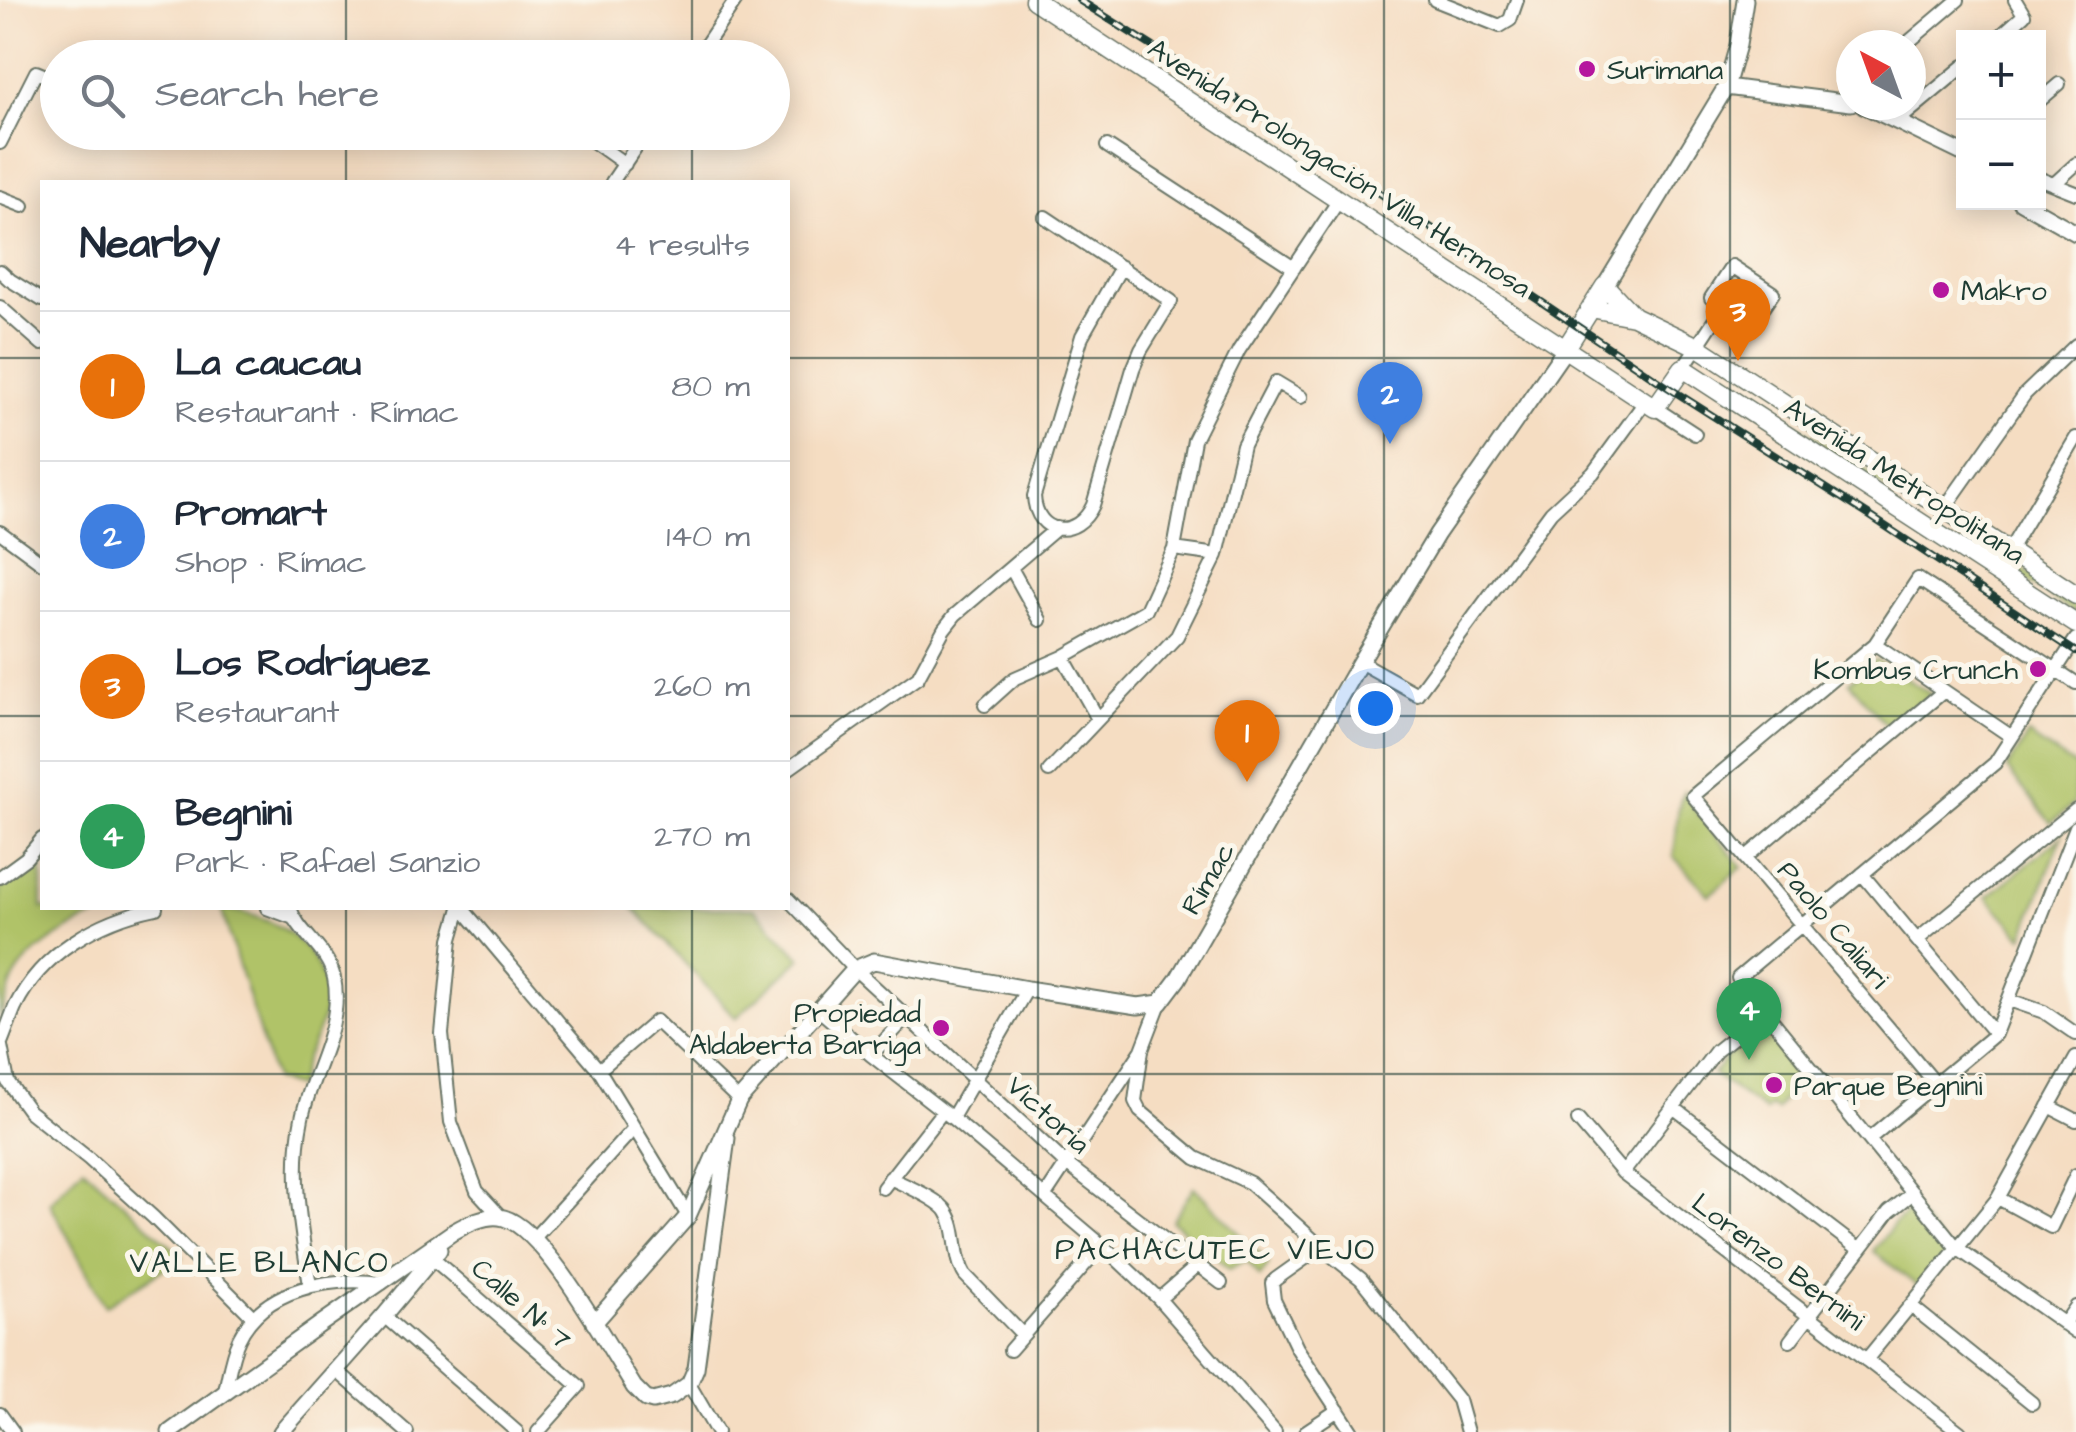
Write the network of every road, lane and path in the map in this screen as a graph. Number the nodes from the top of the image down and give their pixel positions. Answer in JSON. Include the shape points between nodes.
{"nodes":[{"id":1,"x":736,"y":0,"type":"edge"},
{"id":2,"x":1034,"y":0,"type":"edge"},
{"id":3,"x":1435,"y":0,"type":"edge"},
{"id":4,"x":1517,"y":0,"type":"edge"},
{"id":5,"x":1745,"y":0,"type":"edge"},
{"id":6,"x":1958,"y":0,"type":"edge"},
{"id":7,"x":2015,"y":0,"type":"edge"},
{"id":8,"x":1923,"y":30,"type":"edge"},
{"id":9,"x":2007,"y":30,"type":"edge"},
{"id":10,"x":709,"y":40,"type":"edge"},
{"id":11,"x":1956,"y":73,"type":"edge"},
{"id":12,"x":40,"y":74,"type":"edge"},
{"id":13,"x":2059,"y":84,"type":"dead end"},
{"id":14,"x":1726,"y":87,"type":"junction"},
{"id":15,"x":2046,"y":95,"type":"edge"},
{"id":16,"x":1836,"y":98,"type":"edge"},
{"id":17,"x":1898,"y":121,"type":"joint"},
{"id":18,"x":0,"y":143,"type":"edge"},
{"id":19,"x":1106,"y":146,"type":"dead end"},
{"id":20,"x":605,"y":150,"type":"edge"},
{"id":21,"x":634,"y":150,"type":"edge"},
{"id":22,"x":1956,"y":150,"type":"edge"},
{"id":23,"x":625,"y":164,"type":"junction"},
{"id":24,"x":2076,"y":164,"type":"edge"},
{"id":25,"x":613,"y":180,"type":"edge"},
{"id":26,"x":2046,"y":181,"type":"edge"},
{"id":27,"x":2054,"y":184,"type":"junction"},
{"id":28,"x":2076,"y":192,"type":"edge"},
{"id":29,"x":0,"y":198,"type":"edge"},
{"id":30,"x":1340,"y":200,"type":"junction"},
{"id":31,"x":23,"y":206,"type":"dead end"},
{"id":32,"x":2036,"y":210,"type":"edge"},
{"id":33,"x":1045,"y":217,"type":"dead end"},
{"id":34,"x":2076,"y":232,"type":"edge"},
{"id":35,"x":1121,"y":268,"type":"junction"},
{"id":36,"x":1294,"y":268,"type":"junction"},
{"id":37,"x":0,"y":271,"type":"edge"},
{"id":38,"x":1605,"y":286,"type":"junction"},
{"id":39,"x":40,"y":299,"type":"edge"},
{"id":40,"x":0,"y":307,"type":"edge"},
{"id":41,"x":1723,"y":307,"type":"junction"},
{"id":42,"x":1591,"y":308,"type":"junction"},
{"id":43,"x":1633,"y":316,"type":"junction"},
{"id":44,"x":40,"y":342,"type":"edge"},
{"id":45,"x":2076,"y":344,"type":"edge"},
{"id":46,"x":1698,"y":346,"type":"junction"},
{"id":47,"x":1566,"y":348,"type":"junction"},
{"id":48,"x":1683,"y":368,"type":"junction"},
{"id":49,"x":1300,"y":397,"type":"dead end"},
{"id":50,"x":1650,"y":405,"type":"junction"},
{"id":51,"x":1696,"y":434,"type":"dead end"},
{"id":52,"x":2076,"y":438,"type":"edge"},
{"id":53,"x":1944,"y":508,"type":"junction"},
{"id":54,"x":1056,"y":528,"type":"junction"},
{"id":55,"x":0,"y":532,"type":"edge"},
{"id":56,"x":1174,"y":549,"type":"junction"},
{"id":57,"x":2010,"y":551,"type":"junction"},
{"id":58,"x":1217,"y":554,"type":"junction"},
{"id":59,"x":40,"y":562,"type":"edge"},
{"id":60,"x":1010,"y":568,"type":"junction"},
{"id":61,"x":1993,"y":570,"type":"junction"},
{"id":62,"x":2076,"y":595,"type":"edge"},
{"id":63,"x":1040,"y":620,"type":"dead end"},
{"id":64,"x":2076,"y":624,"type":"edge"},
{"id":65,"x":2076,"y":639,"type":"edge"},
{"id":66,"x":1874,"y":644,"type":"junction"},
{"id":67,"x":1063,"y":657,"type":"junction"},
{"id":68,"x":1360,"y":662,"type":"junction"},
{"id":69,"x":2056,"y":669,"type":"junction"},
{"id":70,"x":2076,"y":682,"type":"edge"},
{"id":71,"x":1944,"y":691,"type":"junction"},
{"id":72,"x":985,"y":705,"type":"dead end"},
{"id":73,"x":1098,"y":720,"type":"junction"},
{"id":74,"x":2012,"y":737,"type":"junction"},
{"id":75,"x":790,"y":768,"type":"edge"},
{"id":76,"x":1049,"y":771,"type":"dead end"},
{"id":77,"x":2076,"y":810,"type":"edge"},
{"id":78,"x":2076,"y":827,"type":"edge"},
{"id":79,"x":40,"y":841,"type":"edge"},
{"id":80,"x":1745,"y":858,"type":"junction"},
{"id":81,"x":1862,"y":874,"type":"junction"},
{"id":82,"x":0,"y":877,"type":"edge"},
{"id":83,"x":790,"y":901,"type":"edge"},
{"id":84,"x":149,"y":910,"type":"edge"},
{"id":85,"x":460,"y":910,"type":"edge"},
{"id":86,"x":463,"y":910,"type":"edge"},
{"id":87,"x":292,"y":913,"type":"edge"},
{"id":88,"x":1802,"y":925,"type":"junction"},
{"id":89,"x":1916,"y":940,"type":"junction"},
{"id":90,"x":854,"y":969,"type":"junction"},
{"id":91,"x":1027,"y":989,"type":"junction"},
{"id":92,"x":2009,"y":1000,"type":"junction"},
{"id":93,"x":1160,"y":1003,"type":"junction"},
{"id":94,"x":818,"y":1009,"type":"junction"},
{"id":95,"x":1766,"y":1012,"type":"junction"},
{"id":96,"x":906,"y":1017,"type":"junction"},
{"id":97,"x":1995,"y":1034,"type":"junction"},
{"id":98,"x":2076,"y":1034,"type":"edge"},
{"id":99,"x":1,"y":1042,"type":"edge"},
{"id":100,"x":1142,"y":1050,"type":"junction"},
{"id":101,"x":872,"y":1055,"type":"junction"},
{"id":102,"x":2076,"y":1058,"type":"edge"},
{"id":103,"x":599,"y":1070,"type":"junction"},
{"id":104,"x":975,"y":1080,"type":"junction"},
{"id":105,"x":1936,"y":1084,"type":"junction"},
{"id":106,"x":740,"y":1100,"type":"junction"},
{"id":107,"x":2049,"y":1106,"type":"junction"},
{"id":108,"x":1673,"y":1107,"type":"junction"},
{"id":109,"x":948,"y":1114,"type":"junction"},
{"id":110,"x":730,"y":1120,"type":"junction"},
{"id":111,"x":1578,"y":1120,"type":"dead end"},
{"id":112,"x":2076,"y":1120,"type":"edge"},
{"id":113,"x":634,"y":1128,"type":"junction"},
{"id":114,"x":1869,"y":1139,"type":"junction"},
{"id":115,"x":1065,"y":1164,"type":"junction"},
{"id":116,"x":1622,"y":1173,"type":"junction"},
{"id":117,"x":2076,"y":1176,"type":"edge"},
{"id":118,"x":1913,"y":1194,"type":"junction"},
{"id":119,"x":1045,"y":1196,"type":"junction"},
{"id":120,"x":1998,"y":1198,"type":"junction"},
{"id":121,"x":501,"y":1216,"type":"junction"},
{"id":122,"x":688,"y":1216,"type":"junction"},
{"id":123,"x":453,"y":1232,"type":"junction"},
{"id":124,"x":534,"y":1238,"type":"junction"},
{"id":125,"x":1102,"y":1245,"type":"junction"},
{"id":126,"x":1321,"y":1247,"type":"junction"},
{"id":127,"x":1958,"y":1248,"type":"junction"},
{"id":128,"x":1860,"y":1250,"type":"junction"},
{"id":129,"x":432,"y":1258,"type":"junction"},
{"id":130,"x":1198,"y":1265,"type":"junction"},
{"id":131,"x":1221,"y":1282,"type":"dead end"},
{"id":132,"x":382,"y":1283,"type":"junction"},
{"id":133,"x":310,"y":1285,"type":"junction"},
{"id":134,"x":1159,"y":1299,"type":"junction"},
{"id":135,"x":1910,"y":1306,"type":"junction"},
{"id":136,"x":2076,"y":1307,"type":"edge"},
{"id":137,"x":384,"y":1316,"type":"junction"},
{"id":138,"x":1809,"y":1316,"type":"junction"},
{"id":139,"x":253,"y":1317,"type":"junction"},
{"id":140,"x":594,"y":1323,"type":"junction"},
{"id":141,"x":2070,"y":1328,"type":"edge"},
{"id":142,"x":1023,"y":1335,"type":"junction"},
{"id":143,"x":1790,"y":1341,"type":"dead end"},
{"id":144,"x":1010,"y":1350,"type":"dead end"},
{"id":145,"x":1866,"y":1360,"type":"junction"},
{"id":146,"x":336,"y":1370,"type":"junction"},
{"id":147,"x":689,"y":1384,"type":"junction"},
{"id":148,"x":225,"y":1391,"type":"junction"},
{"id":149,"x":2032,"y":1403,"type":"dead end"},
{"id":150,"x":1460,"y":1406,"type":"junction"},
{"id":151,"x":1338,"y":1410,"type":"junction"},
{"id":152,"x":0,"y":1414,"type":"edge"},
{"id":153,"x":13,"y":1432,"type":"edge"},
{"id":154,"x":170,"y":1432,"type":"edge"},
{"id":155,"x":281,"y":1432,"type":"edge"},
{"id":156,"x":407,"y":1432,"type":"edge"},
{"id":157,"x":517,"y":1432,"type":"edge"},
{"id":158,"x":538,"y":1432,"type":"edge"},
{"id":159,"x":717,"y":1432,"type":"edge"},
{"id":160,"x":1275,"y":1432,"type":"edge"},
{"id":161,"x":1306,"y":1432,"type":"edge"},
{"id":162,"x":1352,"y":1432,"type":"edge"},
{"id":163,"x":1466,"y":1432,"type":"edge"},
{"id":164,"x":1478,"y":1432,"type":"edge"},
{"id":165,"x":1960,"y":1432,"type":"edge"}],
"edges":[{"from":1,"to":10,"type":"street"},
{"from":2,"to":30,"type":"main road","name":"Avenida Prolongación Villa Hermosa"},
{"from":3,"to":4,"type":"street","via":[[1500,26],[1510,20]]},
{"from":5,"to":14,"type":"street"},
{"from":6,"to":8,"type":"street"},
{"from":7,"to":9,"type":"street","via":[[2024,15]]},
{"from":11,"to":17,"type":"street"},
{"from":12,"to":18,"type":"street"},
{"from":13,"to":15,"type":"street"},
{"from":14,"to":16,"type":"street"},
{"from":14,"to":38,"type":"street"},
{"from":17,"to":22,"type":"street"},
{"from":19,"to":36,"type":"street"},
{"from":20,"to":23,"type":"street"},
{"from":21,"to":23,"type":"street"},
{"from":23,"to":25,"type":"street"},
{"from":24,"to":27,"type":"street"},
{"from":26,"to":27,"type":"street"},
{"from":27,"to":28,"type":"street"},
{"from":29,"to":31,"type":"street"},
{"from":30,"to":36,"type":"street"},
{"from":30,"to":47,"type":"main road","name":"Avenida Prolongación Villa Hermosa"},
{"from":32,"to":34,"type":"street"},
{"from":33,"to":35,"type":"street"},
{"from":35,"to":54,"type":"street","via":[[1082,336],[1034,496],[1038,516]]},
{"from":35,"to":54,"type":"street","via":[[1171,301],[1132,368],[1087,518]]},
{"from":36,"to":56,"type":"street","via":[[1240,350],[1194,440]]},
{"from":37,"to":39,"type":"street"},
{"from":38,"to":42,"type":"main road"},
{"from":38,"to":43,"type":"main road","name":"Avenida Metropolitana"},
{"from":40,"to":44,"type":"street"},
{"from":41,"to":41,"type":"street","via":[[1750,325],[1772,293],[1732,266],[1710,298]]},
{"from":41,"to":46,"type":"street"},
{"from":42,"to":43,"type":"main road","name":"Avenida Metropolitana"},
{"from":42,"to":47,"type":"main road"},
{"from":43,"to":46,"type":"main road","name":"Avenida Metropolitana"},
{"from":45,"to":53,"type":"street","via":[[2026,394]]},
{"from":46,"to":48,"type":"street"},
{"from":46,"to":53,"type":"main road","name":"Avenida Metropolitana"},
{"from":47,"to":50,"type":"main road"},
{"from":47,"to":68,"type":"street","name":"Rímac","via":[[1437,534]]},
{"from":48,"to":50,"type":"main road"},
{"from":48,"to":61,"type":"main road","name":"Avenida Metropolitana"},
{"from":49,"to":58,"type":"street","via":[[1276,382],[1243,445]]},
{"from":50,"to":51,"type":"street"},
{"from":50,"to":68,"type":"street","via":[[1552,512],[1417,694]]},
{"from":52,"to":57,"type":"street"},
{"from":53,"to":57,"type":"main road","name":"Avenida Metropolitana"},
{"from":54,"to":60,"type":"street"},
{"from":55,"to":59,"type":"street"},
{"from":56,"to":58,"type":"street"},
{"from":56,"to":67,"type":"street","via":[[1146,610]]},
{"from":57,"to":61,"type":"street"},
{"from":57,"to":62,"type":"main road","name":"Avenida Metropolitana"},
{"from":58,"to":73,"type":"street","via":[[1177,636]]},
{"from":60,"to":63,"type":"street"},
{"from":60,"to":75,"type":"street","via":[[944,628],[918,677]]},
{"from":61,"to":64,"type":"main road","name":"Avenida Metropolitana"},
{"from":65,"to":69,"type":"street"},
{"from":66,"to":69,"type":"street","via":[[1918,578]]},
{"from":66,"to":71,"type":"street"},
{"from":66,"to":80,"type":"street","name":"Paolo Caliari","via":[[1693,796]]},
{"from":67,"to":72,"type":"street","via":[[1015,678]]},
{"from":67,"to":73,"type":"street"},
{"from":68,"to":93,"type":"street","name":"Rímac"},
{"from":69,"to":70,"type":"street"},
{"from":69,"to":74,"type":"street"},
{"from":71,"to":74,"type":"street"},
{"from":71,"to":80,"type":"street"},
{"from":73,"to":76,"type":"street"},
{"from":74,"to":81,"type":"street","via":[[1995,763]]},
{"from":77,"to":89,"type":"street"},
{"from":78,"to":92,"type":"street"},
{"from":79,"to":82,"type":"street"},
{"from":80,"to":88,"type":"street","name":"Paolo Caliari"},
{"from":81,"to":88,"type":"street"},
{"from":81,"to":89,"type":"street"},
{"from":83,"to":90,"type":"street","name":"Victoria"},
{"from":84,"to":99,"type":"street","via":[[68,944],[37,974]]},
{"from":85,"to":121,"type":"street","via":[[451,939],[442,1034],[452,1122],[476,1190]]},
{"from":86,"to":103,"type":"street"},
{"from":87,"to":133,"type":"street","via":[[334,976],[334,1019],[302,1115],[296,1156]]},
{"from":88,"to":95,"type":"street","via":[[1738,978]]},
{"from":88,"to":105,"type":"street","name":"Paolo Caliari"},
{"from":89,"to":97,"type":"street"},
{"from":90,"to":91,"type":"street","via":[[874,960]]},
{"from":90,"to":94,"type":"street"},
{"from":90,"to":96,"type":"street","name":"Victoria"},
{"from":91,"to":93,"type":"street","via":[[1138,1006]]},
{"from":91,"to":104,"type":"street"},
{"from":92,"to":97,"type":"street"},
{"from":92,"to":98,"type":"street","via":[[2044,1012]]},
{"from":93,"to":100,"type":"street"},
{"from":94,"to":101,"type":"street"},
{"from":94,"to":106,"type":"street"},
{"from":95,"to":108,"type":"street","via":[[1716,1051]]},
{"from":95,"to":114,"type":"street"},
{"from":96,"to":101,"type":"street"},
{"from":96,"to":104,"type":"street","name":"Victoria"},
{"from":97,"to":105,"type":"street"},
{"from":99,"to":139,"type":"street","via":[[8,1082],[29,1111],[154,1218]]},
{"from":100,"to":115,"type":"street"},
{"from":100,"to":126,"type":"street","via":[[1135,1101],[1140,1111],[1196,1158],[1250,1183]]},
{"from":101,"to":109,"type":"street"},
{"from":102,"to":107,"type":"street"},
{"from":103,"to":106,"type":"street","via":[[656,1021]]},
{"from":103,"to":113,"type":"street"},
{"from":104,"to":109,"type":"street"},
{"from":104,"to":115,"type":"street","name":"Victoria"},
{"from":105,"to":114,"type":"street"},
{"from":106,"to":110,"type":"street"},
{"from":107,"to":112,"type":"street"},
{"from":107,"to":120,"type":"street"},
{"from":108,"to":116,"type":"street"},
{"from":108,"to":128,"type":"street"},
{"from":109,"to":119,"type":"street"},
{"from":109,"to":142,"type":"street","via":[[887,1183],[948,1212],[959,1266]]},
{"from":110,"to":122,"type":"street"},
{"from":110,"to":147,"type":"street"},
{"from":111,"to":116,"type":"street","name":"Lorenzo Bernini"},
{"from":113,"to":122,"type":"street"},
{"from":113,"to":124,"type":"street"},
{"from":114,"to":118,"type":"street"},
{"from":115,"to":119,"type":"street"},
{"from":115,"to":130,"type":"street","name":"Victoria"},
{"from":116,"to":138,"type":"street","name":"Lorenzo Bernini"},
{"from":117,"to":120,"type":"street","via":[[2051,1228]]},
{"from":118,"to":127,"type":"street"},
{"from":118,"to":128,"type":"street","via":[[1889,1212]]},
{"from":119,"to":125,"type":"street"},
{"from":120,"to":127,"type":"street"},
{"from":121,"to":123,"type":"street"},
{"from":121,"to":124,"type":"street"},
{"from":122,"to":140,"type":"street"},
{"from":123,"to":129,"type":"street"},
{"from":123,"to":132,"type":"street"},
{"from":124,"to":140,"type":"street"},
{"from":125,"to":134,"type":"street"},
{"from":125,"to":142,"type":"street"},
{"from":126,"to":150,"type":"street","via":[[1361,1279]]},
{"from":126,"to":151,"type":"street","via":[[1276,1278],[1272,1291],[1297,1348]]},
{"from":127,"to":135,"type":"street"},
{"from":127,"to":141,"type":"street"},
{"from":128,"to":138,"type":"street"},
{"from":129,"to":137,"type":"street"},
{"from":129,"to":158,"type":"street","name":"Calle N° 7","via":[[578,1386]]},
{"from":130,"to":131,"type":"street","name":"Victoria"},
{"from":130,"to":134,"type":"street"},
{"from":132,"to":133,"type":"street"},
{"from":132,"to":148,"type":"street"},
{"from":133,"to":139,"type":"street"},
{"from":134,"to":160,"type":"street"},
{"from":135,"to":145,"type":"street"},
{"from":135,"to":149,"type":"street"},
{"from":136,"to":141,"type":"street"},
{"from":137,"to":146,"type":"street"},
{"from":137,"to":157,"type":"street"},
{"from":138,"to":143,"type":"street"},
{"from":138,"to":145,"type":"street","name":"Lorenzo Bernini"},
{"from":139,"to":148,"type":"street"},
{"from":140,"to":147,"type":"street","via":[[646,1399],[672,1396]]},
{"from":142,"to":144,"type":"street"},
{"from":145,"to":165,"type":"street","name":"Lorenzo Bernini"},
{"from":146,"to":155,"type":"street"},
{"from":146,"to":156,"type":"street"},
{"from":147,"to":159,"type":"street"},
{"from":148,"to":154,"type":"street"},
{"from":150,"to":163,"type":"street"},
{"from":150,"to":164,"type":"street"},
{"from":151,"to":161,"type":"street"},
{"from":151,"to":162,"type":"street"},
{"from":152,"to":153,"type":"street"}]}
